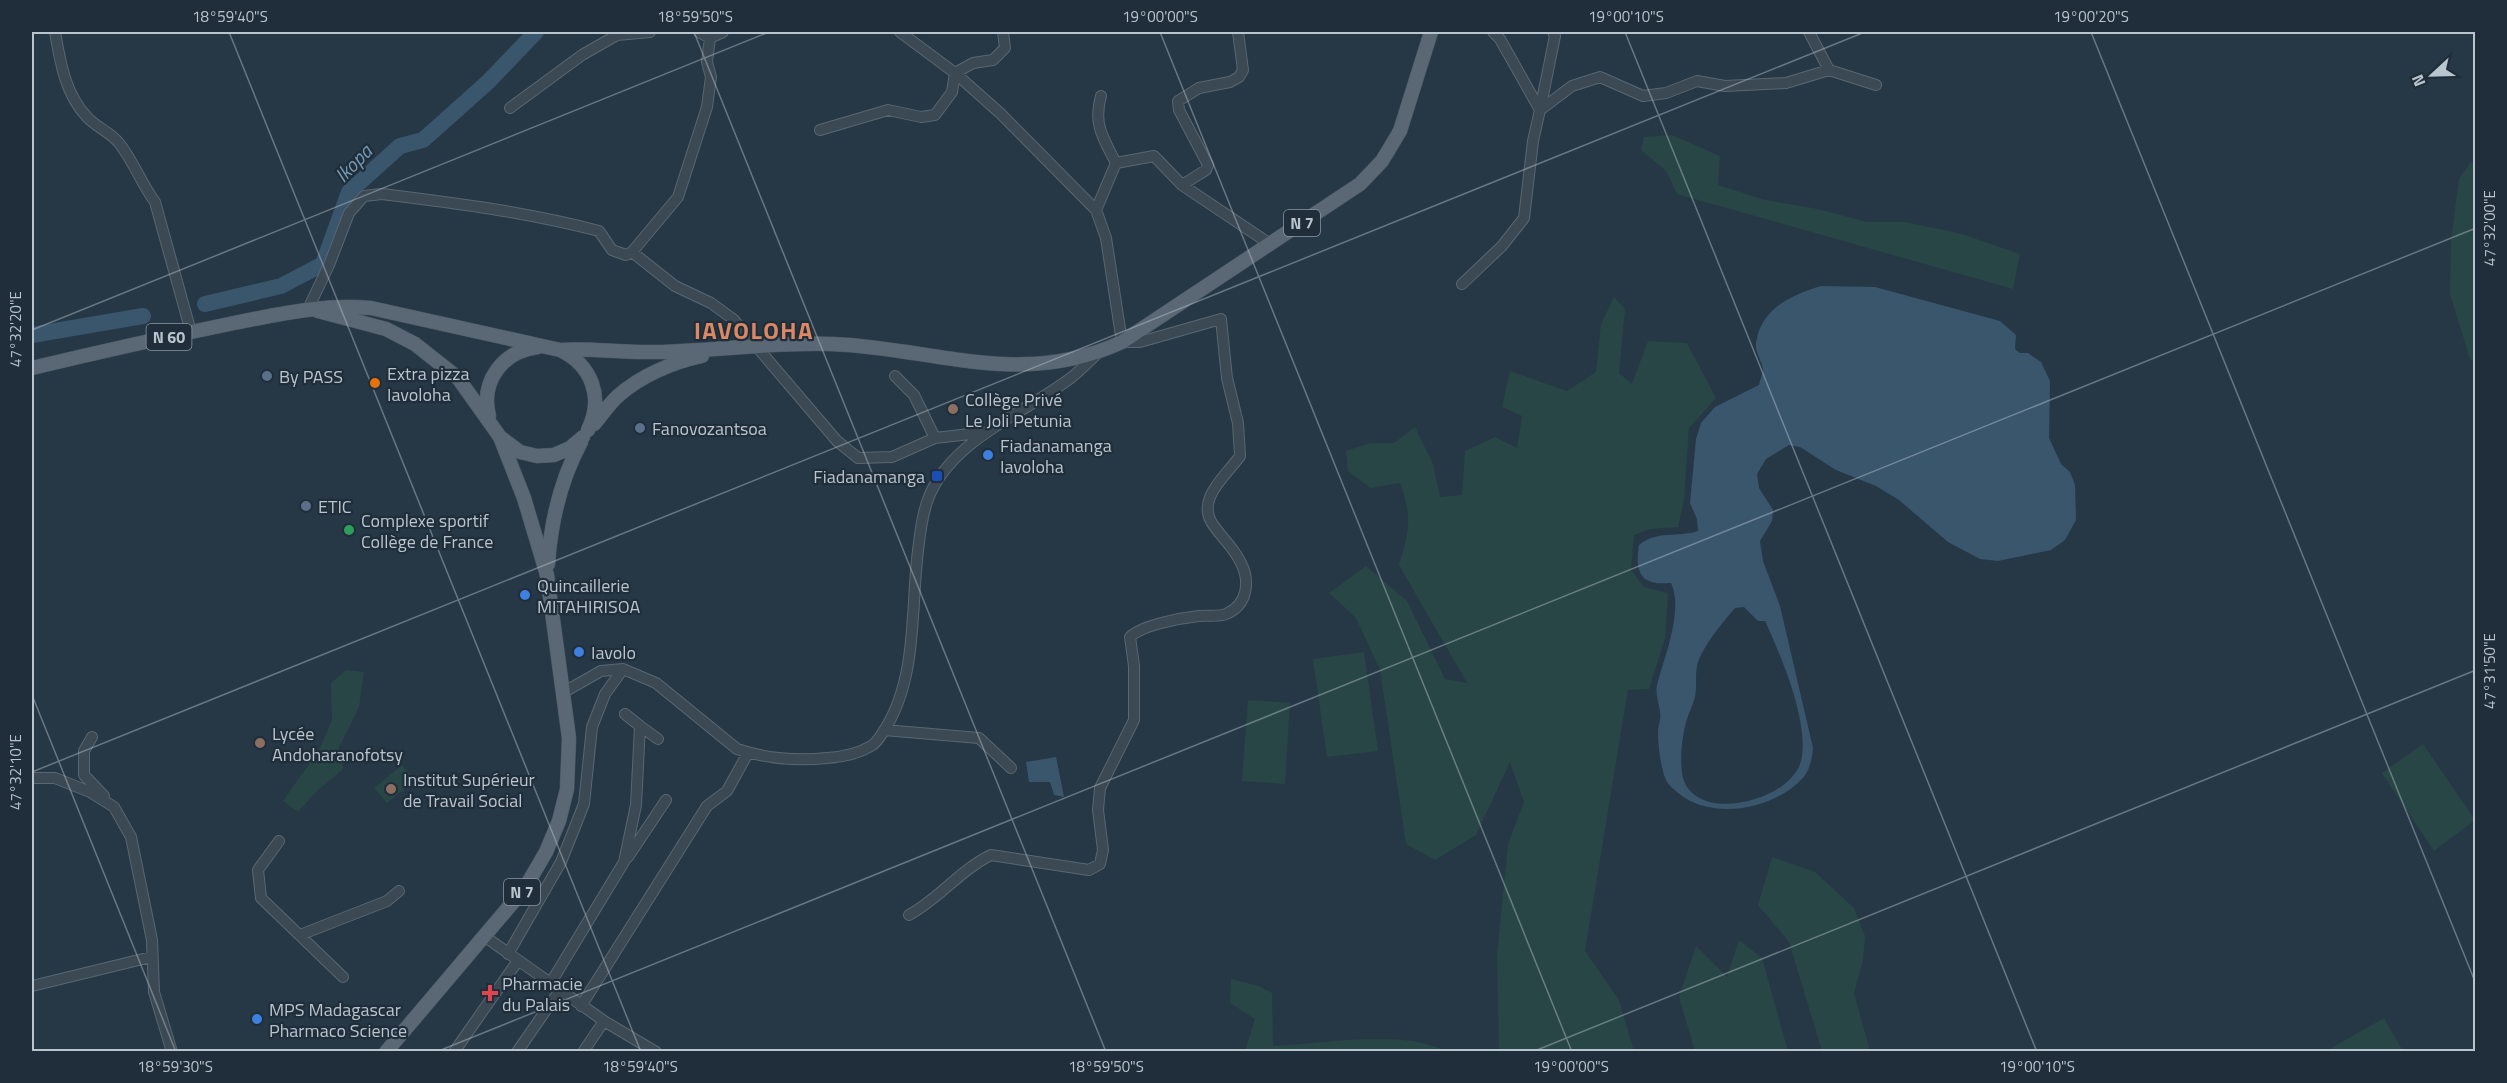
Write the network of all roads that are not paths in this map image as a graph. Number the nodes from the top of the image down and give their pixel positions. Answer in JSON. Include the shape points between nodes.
{"nodes":[{"id":1,"x":55,"y":32,"type":"edge"},
{"id":2,"x":651,"y":32,"type":"edge"},
{"id":3,"x":699,"y":32,"type":"edge"},
{"id":4,"x":723,"y":32,"type":"edge"},
{"id":5,"x":900,"y":32,"type":"edge"},
{"id":6,"x":1003,"y":32,"type":"edge"},
{"id":7,"x":1238,"y":32,"type":"edge"},
{"id":8,"x":1431,"y":32,"type":"edge"},
{"id":9,"x":1492,"y":32,"type":"edge"},
{"id":10,"x":1553,"y":32,"type":"edge"},
{"id":11,"x":1809,"y":32,"type":"edge"},
{"id":12,"x":710,"y":38,"type":"junction"},
{"id":13,"x":1829,"y":70,"type":"junction"},
{"id":14,"x":955,"y":73,"type":"junction"},
{"id":15,"x":1876,"y":85,"type":"dead end"},
{"id":16,"x":1101,"y":96,"type":"dead end"},
{"id":17,"x":510,"y":108,"type":"dead end"},
{"id":18,"x":1540,"y":110,"type":"junction"},
{"id":19,"x":820,"y":130,"type":"dead end"},
{"id":20,"x":1116,"y":163,"type":"junction"},
{"id":21,"x":1182,"y":185,"type":"junction"},
{"id":22,"x":1096,"y":210,"type":"junction"},
{"id":23,"x":1270,"y":244,"type":"junction"},
{"id":24,"x":632,"y":252,"type":"junction"},
{"id":25,"x":1462,"y":284,"type":"dead end"},
{"id":26,"x":308,"y":309,"type":"junction"},
{"id":27,"x":190,"y":332,"type":"junction"},
{"id":28,"x":1122,"y":342,"type":"junction"},
{"id":29,"x":757,"y":347,"type":"junction"},
{"id":30,"x":553,"y":348,"type":"junction"},
{"id":31,"x":741,"y":349,"type":"junction"},
{"id":32,"x":1099,"y":352,"type":"junction"},
{"id":33,"x":32,"y":368,"type":"edge"},
{"id":34,"x":895,"y":376,"type":"dead end"},
{"id":35,"x":490,"y":421,"type":"junction"},
{"id":36,"x":988,"y":432,"type":"junction"},
{"id":37,"x":586,"y":434,"type":"junction"},
{"id":38,"x":500,"y":437,"type":"junction"},
{"id":39,"x":936,"y":438,"type":"junction"},
{"id":40,"x":547,"y":575,"type":"junction"},
{"id":41,"x":623,"y":669,"type":"junction"},
{"id":42,"x":564,"y":692,"type":"junction"},
{"id":43,"x":625,"y":714,"type":"dead end"},
{"id":44,"x":640,"y":726,"type":"junction"},
{"id":45,"x":884,"y":730,"type":"junction"},
{"id":46,"x":92,"y":737,"type":"dead end"},
{"id":47,"x":658,"y":739,"type":"dead end"},
{"id":48,"x":748,"y":753,"type":"junction"},
{"id":49,"x":1011,"y":768,"type":"dead end"},
{"id":50,"x":32,"y":778,"type":"edge"},
{"id":51,"x":666,"y":800,"type":"dead end"},
{"id":52,"x":114,"y":807,"type":"junction"},
{"id":53,"x":279,"y":841,"type":"dead end"},
{"id":54,"x":624,"y":862,"type":"junction"},
{"id":55,"x":399,"y":891,"type":"dead end"},
{"id":56,"x":909,"y":915,"type":"dead end"},
{"id":57,"x":300,"y":935,"type":"junction"},
{"id":58,"x":484,"y":936,"type":"junction"},
{"id":59,"x":508,"y":954,"type":"junction"},
{"id":60,"x":151,"y":957,"type":"junction"},
{"id":61,"x":517,"y":962,"type":"junction"},
{"id":62,"x":343,"y":977,"type":"dead end"},
{"id":63,"x":32,"y":986,"type":"edge"},
{"id":64,"x":555,"y":987,"type":"junction"},
{"id":65,"x":581,"y":1005,"type":"junction"},
{"id":66,"x":604,"y":1021,"type":"junction"},
{"id":67,"x":650,"y":1050,"type":"edge"},
{"id":68,"x":172,"y":1052,"type":"edge"},
{"id":69,"x":386,"y":1052,"type":"edge"},
{"id":70,"x":454,"y":1052,"type":"edge"},
{"id":71,"x":517,"y":1052,"type":"edge"},
{"id":72,"x":583,"y":1052,"type":"edge"}],
"edges":[{"from":1,"to":27,"type":"street","via":[[65,83],[86,116],[118,141],[155,202]]},
{"from":2,"to":17,"type":"street","via":[[617,35]]},
{"from":3,"to":12,"type":"street"},
{"from":4,"to":12,"type":"street"},
{"from":5,"to":14,"type":"street"},
{"from":6,"to":14,"type":"street","via":[[1005,48],[993,60],[973,63]]},
{"from":7,"to":21,"type":"street","via":[[1243,70],[1239,77],[1199,88],[1178,101],[1208,165]]},
{"from":8,"to":23,"type":"main road","number":"N 7","via":[[1400,131],[1382,161],[1347,194]]},
{"from":9,"to":18,"type":"street","via":[[1500,39]]},
{"from":10,"to":18,"type":"street"},
{"from":11,"to":13,"type":"street"},
{"from":12,"to":24,"type":"street","via":[[707,107],[678,197]]},
{"from":13,"to":15,"type":"street"},
{"from":13,"to":18,"type":"street","via":[[1786,82],[1725,86],[1697,81],[1666,93],[1643,96],[1600,77],[1572,86]]},
{"from":14,"to":19,"type":"street","via":[[952,92],[935,115],[921,117],[888,110]]},
{"from":14,"to":22,"type":"street"},
{"from":16,"to":20,"type":"street","via":[[1096,111],[1099,127]]},
{"from":18,"to":25,"type":"street","via":[[1524,218],[1502,246]]},
{"from":20,"to":21,"type":"street","via":[[1154,156]]},
{"from":20,"to":22,"type":"street"},
{"from":21,"to":23,"type":"street"},
{"from":22,"to":28,"type":"street","via":[[1106,238]]},
{"from":23,"to":28,"type":"main road","number":"N 7"},
{"from":24,"to":26,"type":"street","via":[[626,255],[612,250],[599,231],[568,224],[489,208],[381,194],[364,196],[349,213]]},
{"from":24,"to":29,"type":"street","via":[[675,286],[711,303],[733,319]]},
{"from":26,"to":27,"type":"main road","number":"N 60"},
{"from":26,"to":30,"type":"main road","via":[[340,305],[370,308]]},
{"from":26,"to":35,"type":"main road","via":[[386,329],[415,344],[458,378]]},
{"from":27,"to":33,"type":"main road","number":"N 60"},
{"from":28,"to":32,"type":"main road","number":"N 7"},
{"from":28,"to":56,"type":"street","via":[[1140,342],[1221,319],[1240,456],[1208,497],[1208,511],[1212,524],[1235,550],[1245,571],[1245,595],[1225,615],[1198,616],[1137,629],[1130,637],[1134,720],[1100,788],[1100,864],[1089,870],[991,855],[960,874],[928,905]]},
{"from":29,"to":31,"type":"main road","number":"N 7"},
{"from":29,"to":32,"type":"main road","number":"N 7","via":[[840,345],[985,364],[1048,364]]},
{"from":29,"to":39,"type":"street","via":[[837,441],[858,458],[892,457]]},
{"from":30,"to":31,"type":"main road","via":[[652,352]]},
{"from":30,"to":35,"type":"main road","via":[[519,351],[498,368],[487,393]]},
{"from":30,"to":37,"type":"main road","via":[[575,358],[591,379],[596,405]]},
{"from":31,"to":37,"type":"main road","via":[[689,359],[657,372],[618,395]]},
{"from":32,"to":36,"type":"street","via":[[1072,376]]},
{"from":34,"to":39,"type":"street","via":[[914,395]]},
{"from":35,"to":38,"type":"main road"},
{"from":36,"to":39,"type":"street"},
{"from":36,"to":45,"type":"street","via":[[958,456],[931,491],[914,571],[903,685],[894,715]]},
{"from":37,"to":38,"type":"main road","via":[[562,452],[546,456],[520,452]]},
{"from":37,"to":40,"type":"main road","via":[[557,496]]},
{"from":38,"to":40,"type":"main road"},
{"from":40,"to":42,"type":"main road","number":"N 7"},
{"from":41,"to":42,"type":"street","via":[[601,671]]},
{"from":41,"to":48,"type":"street","via":[[656,683],[737,749]]},
{"from":41,"to":59,"type":"street","via":[[605,694],[592,727],[584,804],[561,862]]},
{"from":42,"to":58,"type":"main road","number":"N 7","via":[[570,761],[559,821],[525,888]]},
{"from":43,"to":44,"type":"street"},
{"from":44,"to":47,"type":"street"},
{"from":44,"to":54,"type":"street","via":[[636,805]]},
{"from":45,"to":48,"type":"street","via":[[873,745],[834,758],[808,760]]},
{"from":45,"to":49,"type":"street","via":[[979,738]]},
{"from":46,"to":52,"type":"street","via":[[84,751],[84,775]]},
{"from":48,"to":65,"type":"street","via":[[727,791],[708,806]]},
{"from":50,"to":52,"type":"street","via":[[55,778]]},
{"from":51,"to":54,"type":"street"},
{"from":52,"to":60,"type":"street","via":[[131,837],[152,940]]},
{"from":53,"to":57,"type":"street","via":[[258,870],[261,898]]},
{"from":54,"to":64,"type":"street"},
{"from":55,"to":57,"type":"street","via":[[387,901]]},
{"from":57,"to":62,"type":"street"},
{"from":58,"to":59,"type":"street"},
{"from":58,"to":69,"type":"main road","number":"N 7"},
{"from":59,"to":61,"type":"street"},
{"from":60,"to":63,"type":"street"},
{"from":60,"to":68,"type":"street","via":[[154,992]]},
{"from":61,"to":64,"type":"street"},
{"from":61,"to":70,"type":"street"},
{"from":64,"to":65,"type":"street"},
{"from":64,"to":71,"type":"street"},
{"from":65,"to":66,"type":"street"},
{"from":66,"to":67,"type":"street"},
{"from":66,"to":72,"type":"street"}]}
